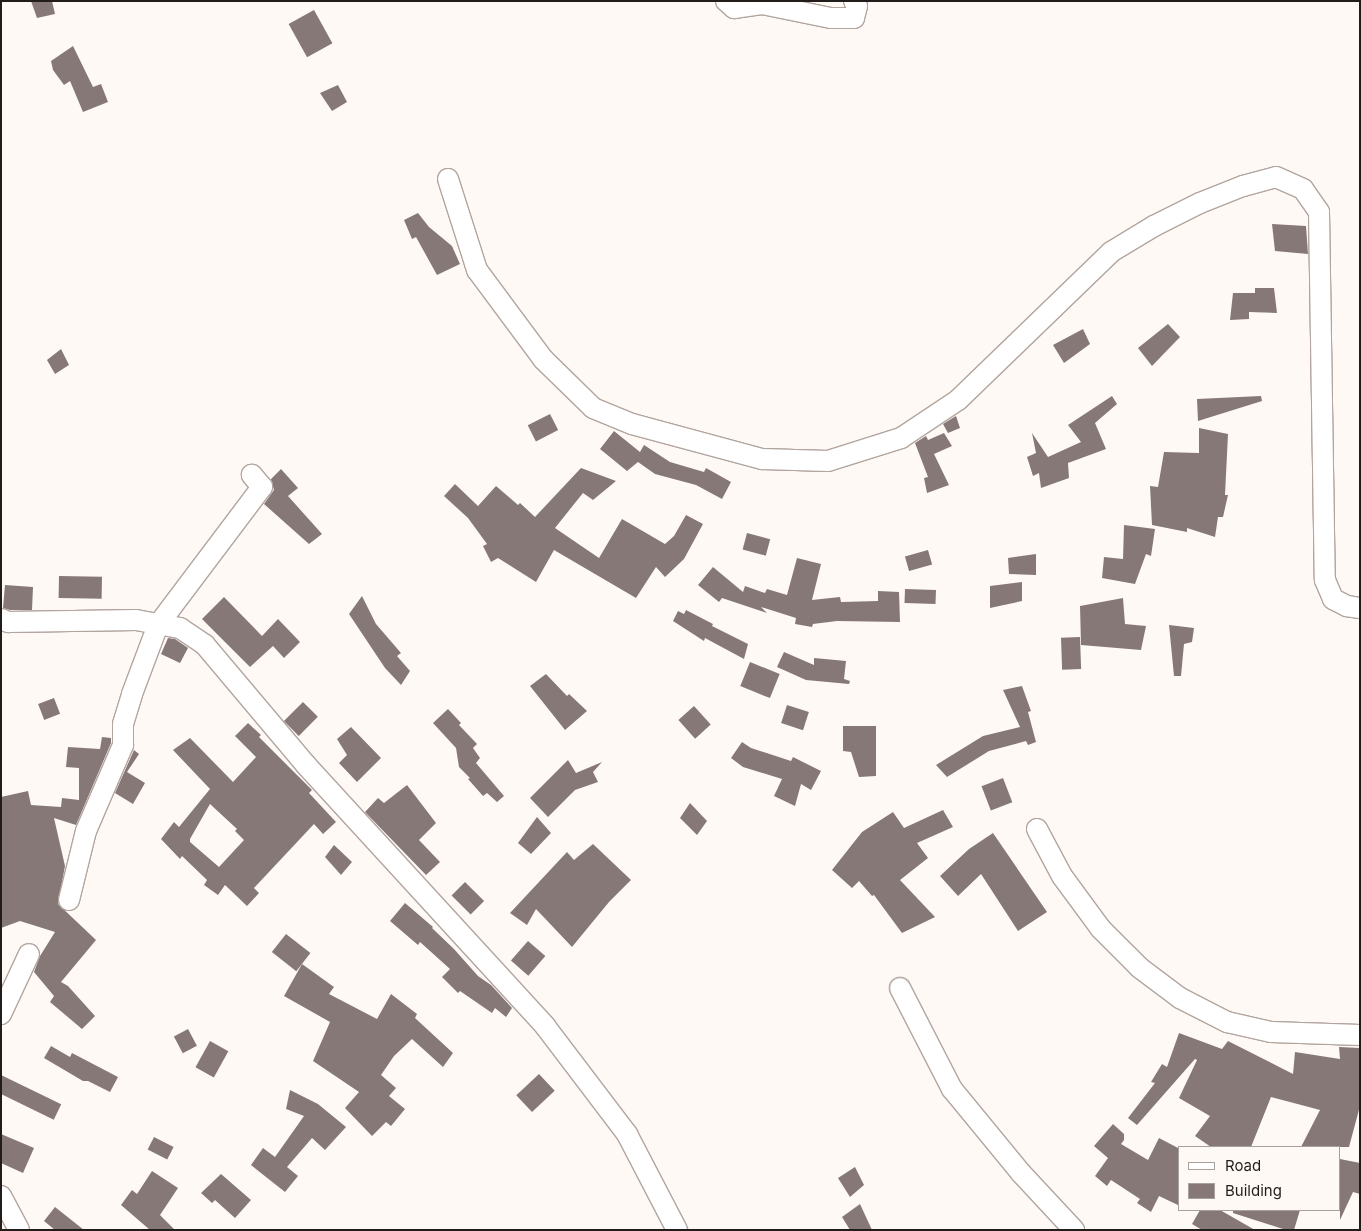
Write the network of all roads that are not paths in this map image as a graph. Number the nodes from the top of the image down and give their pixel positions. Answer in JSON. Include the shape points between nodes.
{"nodes":[{"id":1,"x":726,"y":1,"type":"edge"},
{"id":2,"x":854,"y":1,"type":"edge"},
{"id":3,"x":448,"y":179,"type":"dead end"},
{"id":4,"x":252,"y":474,"type":"dead end"},
{"id":5,"x":1360,"y":608,"type":"edge"},
{"id":6,"x":1,"y":619,"type":"edge"},
{"id":7,"x":158,"y":625,"type":"junction"},
{"id":8,"x":1037,"y":829,"type":"dead end"},
{"id":9,"x":69,"y":900,"type":"dead end"},
{"id":10,"x":29,"y":954,"type":"dead end"},
{"id":11,"x":900,"y":988,"type":"dead end"},
{"id":12,"x":1,"y":1014,"type":"edge"},
{"id":13,"x":1360,"y":1035,"type":"edge"},
{"id":14,"x":1,"y":1196,"type":"edge"},
{"id":15,"x":19,"y":1230,"type":"edge"},
{"id":16,"x":677,"y":1230,"type":"edge"},
{"id":17,"x":1074,"y":1230,"type":"edge"}],
"edges":[{"from":1,"to":2,"type":"street","via":[[734,8],[762,4],[831,18],[854,18],[857,6]]},
{"from":3,"to":5,"type":"street","via":[[477,270],[544,359],[593,408],[632,424],[762,459],[828,461],[901,438],[958,400],[1111,252],[1154,226],[1243,186],[1276,178],[1303,189],[1319,212],[1325,580],[1333,599],[1346,606]]},
{"from":4,"to":7,"type":"street","via":[[262,487]]},
{"from":6,"to":7,"type":"street","via":[[8,622],[136,620]]},
{"from":7,"to":9,"type":"street","via":[[132,694],[124,724],[123,745],[86,831]]},
{"from":7,"to":16,"type":"street","via":[[180,628],[205,645],[306,765],[545,1026],[627,1134]]},
{"from":8,"to":13,"type":"street","via":[[1062,876],[1101,929],[1140,968],[1180,998],[1227,1022],[1271,1032]]},
{"from":10,"to":12,"type":"street"},
{"from":11,"to":17,"type":"street","via":[[952,1089],[1021,1173]]},
{"from":14,"to":15,"type":"street"}]}
